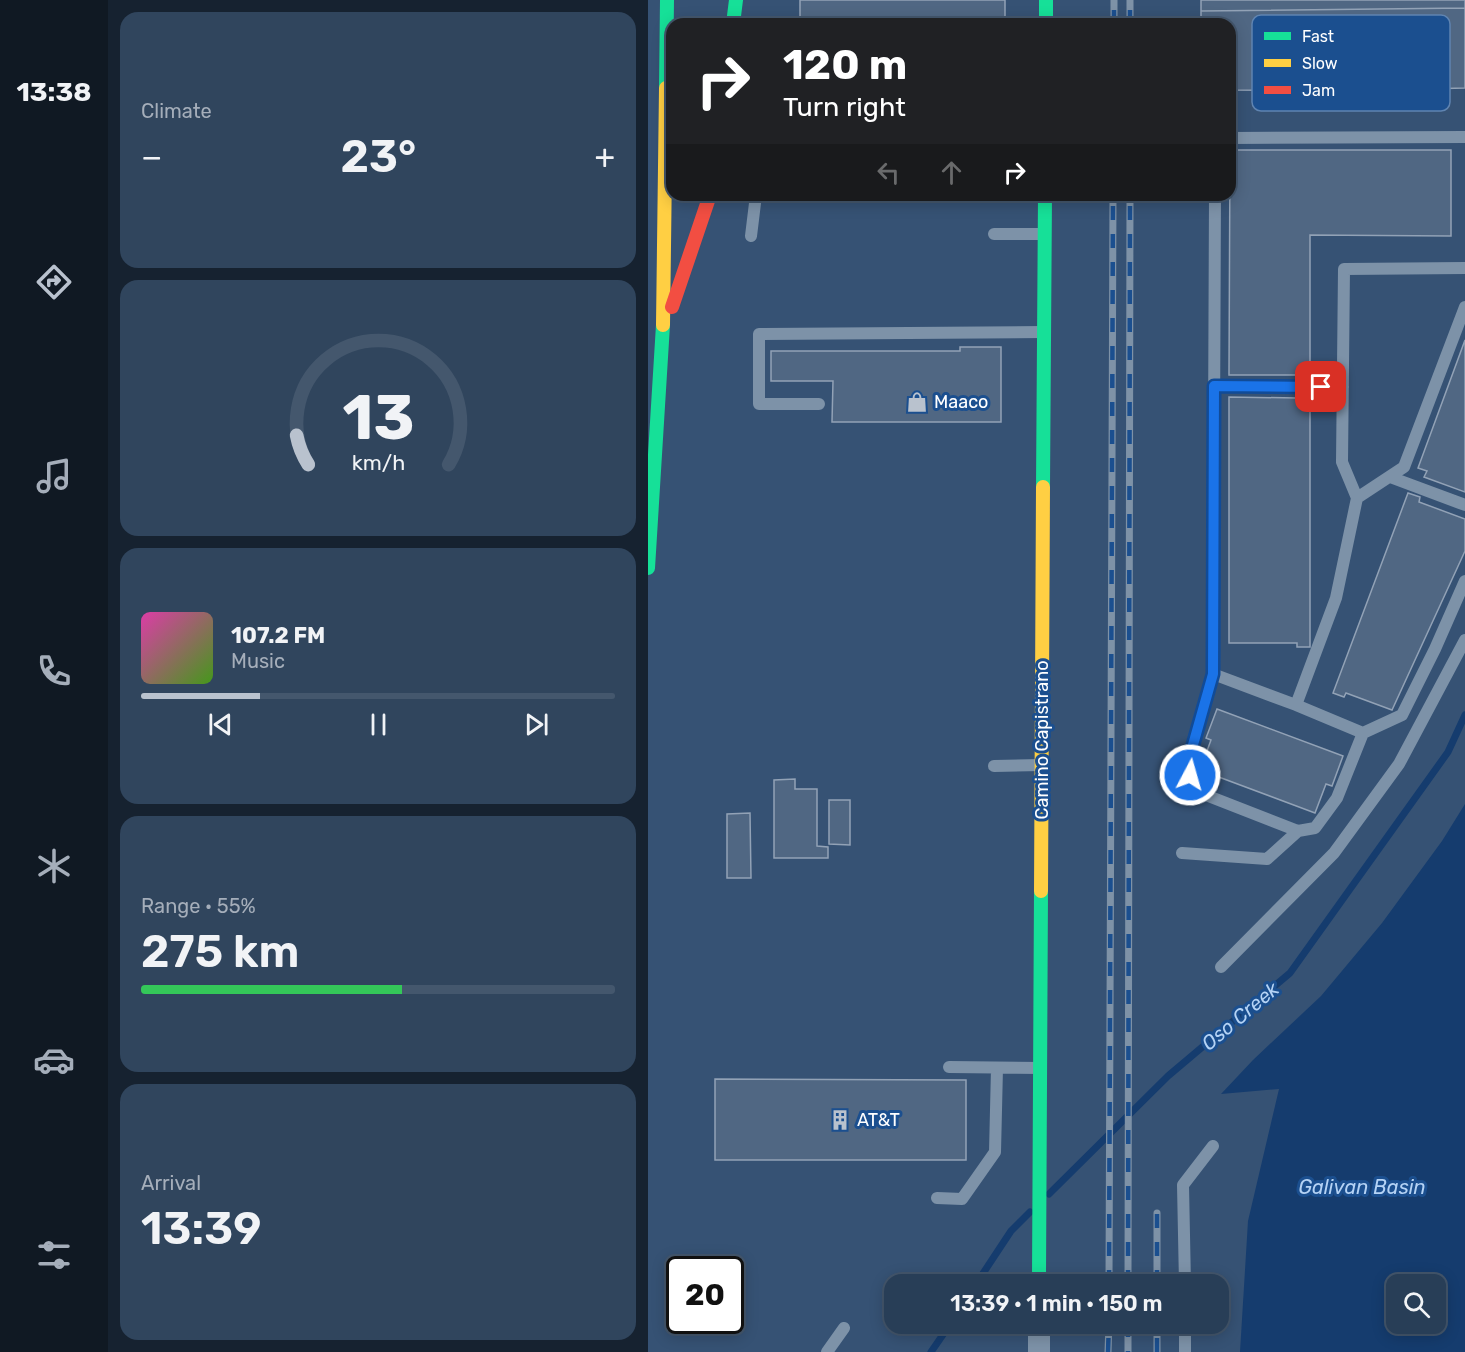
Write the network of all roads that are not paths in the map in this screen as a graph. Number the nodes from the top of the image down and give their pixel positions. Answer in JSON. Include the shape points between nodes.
{"nodes":[{"id":1,"x":668,"y":0,"type":"edge"},
{"id":2,"x":736,"y":0,"type":"edge"},
{"id":3,"x":1046,"y":0,"type":"edge"},
{"id":4,"x":668,"y":18,"type":"edge"},
{"id":5,"x":734,"y":18,"type":"edge"},
{"id":6,"x":1046,"y":18,"type":"edge"},
{"id":7,"x":666,"y":134,"type":"edge"},
{"id":8,"x":1465,"y":137,"type":"edge"},
{"id":9,"x":1236,"y":138,"type":"edge"},
{"id":10,"x":708,"y":201,"type":"edge"},
{"id":11,"x":755,"y":201,"type":"edge"},
{"id":12,"x":1045,"y":201,"type":"edge"},
{"id":13,"x":1215,"y":201,"type":"edge"},
{"id":14,"x":994,"y":234,"type":"dead end"},
{"id":15,"x":1045,"y":234,"type":"junction"},
{"id":16,"x":751,"y":236,"type":"dead end"},
{"id":17,"x":1465,"y":268,"type":"edge"},
{"id":18,"x":1465,"y":307,"type":"edge"},
{"id":19,"x":1044,"y":332,"type":"junction"},
{"id":20,"x":663,"y":335,"type":"junction"},
{"id":21,"x":1214,"y":386,"type":"junction"},
{"id":22,"x":1343,"y":387,"type":"junction"},
{"id":23,"x":819,"y":404,"type":"dead end"},
{"id":24,"x":1390,"y":477,"type":"junction"},
{"id":25,"x":1357,"y":498,"type":"junction"},
{"id":26,"x":1465,"y":505,"type":"edge"},
{"id":27,"x":648,"y":567,"type":"edge"},
{"id":28,"x":1465,"y":581,"type":"edge"},
{"id":29,"x":1465,"y":640,"type":"edge"},
{"id":30,"x":1213,"y":674,"type":"junction"},
{"id":31,"x":1296,"y":705,"type":"junction"},
{"id":32,"x":1363,"y":734,"type":"junction"},
{"id":33,"x":1042,"y":765,"type":"junction"},
{"id":34,"x":994,"y":766,"type":"dead end"},
{"id":35,"x":1299,"y":831,"type":"junction"},
{"id":36,"x":1182,"y":853,"type":"dead end"},
{"id":37,"x":1221,"y":967,"type":"dead end"},
{"id":38,"x":949,"y":1067,"type":"dead end"},
{"id":39,"x":997,"y":1068,"type":"junction"},
{"id":40,"x":1041,"y":1068,"type":"junction"},
{"id":41,"x":1213,"y":1146,"type":"dead end"},
{"id":42,"x":937,"y":1198,"type":"dead end"},
{"id":43,"x":1039,"y":1274,"type":"edge"},
{"id":44,"x":1185,"y":1274,"type":"edge"},
{"id":45,"x":844,"y":1328,"type":"dead end"},
{"id":46,"x":1039,"y":1334,"type":"edge"},
{"id":47,"x":1185,"y":1334,"type":"edge"},
{"id":48,"x":827,"y":1352,"type":"edge"},
{"id":49,"x":1039,"y":1352,"type":"edge"},
{"id":50,"x":1185,"y":1352,"type":"edge"}],
"edges":[{"from":1,"to":4,"type":"main road"},
{"from":2,"to":5,"type":"main road"},
{"from":3,"to":6,"type":"main road"},
{"from":7,"to":20,"type":"main road"},
{"from":8,"to":9,"type":"lane"},
{"from":10,"to":20,"type":"main road"},
{"from":11,"to":16,"type":"lane"},
{"from":12,"to":15,"type":"main road","name":"Camino Capistrano"},
{"from":13,"to":21,"type":"lane"},
{"from":14,"to":15,"type":"lane"},
{"from":15,"to":19,"type":"main road","name":"Camino Capistrano"},
{"from":17,"to":22,"type":"lane","via":[[1344,269]]},
{"from":18,"to":24,"type":"lane","via":[[1404,467]]},
{"from":19,"to":23,"type":"lane","via":[[759,334],[759,404]]},
{"from":19,"to":33,"type":"main road","name":"Camino Capistrano"},
{"from":20,"to":27,"type":"main road"},
{"from":21,"to":22,"type":"lane"},
{"from":21,"to":30,"type":"lane"},
{"from":22,"to":25,"type":"lane","via":[[1342,462]]},
{"from":24,"to":25,"type":"lane"},
{"from":24,"to":26,"type":"lane"},
{"from":25,"to":31,"type":"lane","via":[[1336,598]]},
{"from":28,"to":32,"type":"lane","via":[[1402,715]]},
{"from":29,"to":37,"type":"lane","via":[[1399,764],[1340,845]]},
{"from":30,"to":31,"type":"lane"},
{"from":30,"to":35,"type":"lane","via":[[1189,759],[1190,775],[1198,792]]},
{"from":31,"to":32,"type":"lane"},
{"from":32,"to":35,"type":"lane","via":[[1337,798],[1315,828]]},
{"from":33,"to":34,"type":"lane"},
{"from":33,"to":40,"type":"main road","name":"Camino Capistrano"},
{"from":35,"to":36,"type":"lane","via":[[1267,859]]},
{"from":38,"to":39,"type":"lane"},
{"from":39,"to":40,"type":"lane"},
{"from":39,"to":42,"type":"lane","via":[[995,1152],[962,1199]]},
{"from":40,"to":43,"type":"main road","name":"Camino Capistrano"},
{"from":41,"to":44,"type":"lane","via":[[1183,1185]]},
{"from":45,"to":48,"type":"lane"},
{"from":46,"to":49,"type":"street"},
{"from":47,"to":50,"type":"lane"}]}
